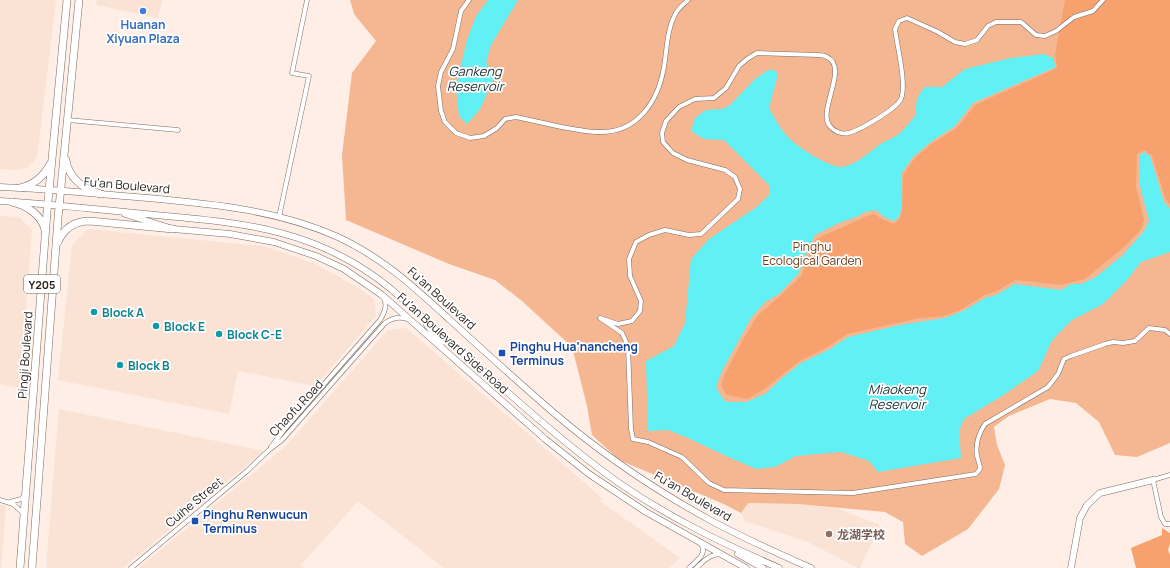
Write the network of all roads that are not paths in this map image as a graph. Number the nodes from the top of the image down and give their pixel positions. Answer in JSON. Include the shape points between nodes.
{"nodes":[{"id":1,"x":67,"y":0,"type":"edge"},
{"id":2,"x":79,"y":0,"type":"edge"},
{"id":3,"x":307,"y":0,"type":"edge"},
{"id":4,"x":469,"y":0,"type":"edge"},
{"id":5,"x":688,"y":0,"type":"edge"},
{"id":6,"x":1103,"y":0,"type":"edge"},
{"id":7,"x":68,"y":120,"type":"junction"},
{"id":8,"x":178,"y":130,"type":"dead end"},
{"id":9,"x":65,"y":152,"type":"junction"},
{"id":10,"x":52,"y":159,"type":"junction"},
{"id":11,"x":0,"y":187,"type":"edge"},
{"id":12,"x":20,"y":188,"type":"junction"},
{"id":13,"x":49,"y":190,"type":"junction"},
{"id":14,"x":61,"y":190,"type":"junction"},
{"id":15,"x":101,"y":194,"type":"junction"},
{"id":16,"x":0,"y":201,"type":"edge"},
{"id":17,"x":12,"y":202,"type":"junction"},
{"id":18,"x":48,"y":204,"type":"junction"},
{"id":19,"x":60,"y":206,"type":"junction"},
{"id":20,"x":112,"y":210,"type":"junction"},
{"id":21,"x":279,"y":217,"type":"junction"},
{"id":22,"x":173,"y":228,"type":"junction"},
{"id":23,"x":46,"y":232,"type":"junction"},
{"id":24,"x":56,"y":250,"type":"junction"},
{"id":25,"x":382,"y":295,"type":"junction"},
{"id":26,"x":416,"y":311,"type":"junction"},
{"id":27,"x":412,"y":321,"type":"junction"},
{"id":28,"x":1170,"y":334,"type":"edge"},
{"id":29,"x":452,"y":356,"type":"junction"},
{"id":30,"x":269,"y":450,"type":"junction"},
{"id":31,"x":1170,"y":475,"type":"edge"},
{"id":32,"x":1153,"y":480,"type":"junction"},
{"id":33,"x":25,"y":494,"type":"junction"},
{"id":34,"x":0,"y":500,"type":"edge"},
{"id":35,"x":10,"y":502,"type":"junction"},
{"id":36,"x":24,"y":514,"type":"junction"},
{"id":37,"x":1170,"y":524,"type":"edge"},
{"id":38,"x":695,"y":529,"type":"junction"},
{"id":39,"x":701,"y":543,"type":"junction"},
{"id":40,"x":721,"y":554,"type":"junction"},
{"id":41,"x":20,"y":568,"type":"edge"},
{"id":42,"x":32,"y":568,"type":"edge"},
{"id":43,"x":131,"y":568,"type":"edge"},
{"id":44,"x":689,"y":568,"type":"edge"},
{"id":45,"x":696,"y":568,"type":"edge"},
{"id":46,"x":746,"y":568,"type":"edge"},
{"id":47,"x":763,"y":568,"type":"edge"},
{"id":48,"x":779,"y":568,"type":"edge"},
{"id":49,"x":811,"y":568,"type":"edge"},
{"id":50,"x":1071,"y":568,"type":"edge"}],
"edges":[{"from":1,"to":10,"type":"main road","name":"Pingji Boulevard","number":"Y205"},
{"from":2,"to":7,"type":"main road","name":"Pingji Boulevard","number":"Y205"},
{"from":3,"to":21,"type":"street","via":[[292,72],[309,76]]},
{"from":4,"to":5,"type":"street","via":[[461,11],[453,49],[438,86],[445,122],[456,133],[470,138],[484,136],[505,119],[516,117],[598,132],[629,125],[646,111],[658,92],[670,28],[677,12]]},
{"from":6,"to":28,"type":"street","via":[[1093,11],[1074,17],[1045,36],[1036,35],[1021,22],[996,22],[988,26],[977,40],[965,44],[955,42],[907,18],[899,21],[895,29],[904,85],[901,100],[883,115],[847,134],[836,132],[828,125],[826,117],[835,74],[833,62],[827,57],[757,53],[747,59],[739,66],[726,88],[714,98],[694,99],[678,107],[666,121],[662,133],[663,142],[673,153],[687,160],[726,170],[735,177],[740,189],[738,199],[701,234],[689,235],[665,230],[636,242],[629,259],[630,276],[641,301],[640,311],[632,321],[618,324],[600,318],[622,333],[628,346],[633,438],[682,457],[709,484],[724,490],[853,493],[976,474],[980,469],[977,454],[979,434],[985,424],[1048,387],[1058,374],[1064,359],[1105,344],[1135,341],[1149,328],[1165,330]]},
{"from":7,"to":8,"type":"street"},
{"from":7,"to":9,"type":"main road","name":"Pingji Boulevard","number":"Y205"},
{"from":9,"to":14,"type":"main road","name":"Pingji Boulevard","number":"Y205"},
{"from":9,"to":15,"type":"main road","via":[[68,170],[76,181],[87,189]]},
{"from":10,"to":12,"type":"main road","via":[[47,170],[37,181]]},
{"from":10,"to":13,"type":"main road","name":"Pingji Boulevard","number":"Y205"},
{"from":11,"to":12,"type":"main road","name":"Fu'an Boulevard"},
{"from":12,"to":13,"type":"main road","name":"Fu'an Boulevard"},
{"from":13,"to":14,"type":"main road","name":"Fu'an Boulevard"},
{"from":13,"to":18,"type":"main road","name":"Pingji Boulevard","number":"Y205"},
{"from":14,"to":15,"type":"main road","name":"Fu'an Boulevard"},
{"from":14,"to":19,"type":"main road","name":"Pingji Boulevard","number":"Y205"},
{"from":15,"to":21,"type":"main road","name":"Fu'an Boulevard","via":[[218,206]]},
{"from":16,"to":17,"type":"main road"},
{"from":17,"to":18,"type":"main road"},
{"from":17,"to":23,"type":"main road","via":[[32,211],[43,223]]},
{"from":18,"to":19,"type":"main road"},
{"from":18,"to":23,"type":"main road","name":"Pingji Boulevard","number":"Y205"},
{"from":19,"to":20,"type":"main road"},
{"from":19,"to":24,"type":"main road","name":"Pingji Boulevard","number":"Y205"},
{"from":20,"to":22,"type":"main road","name":"Fu'an Boulevard Side Road"},
{"from":20,"to":26,"type":"main road","via":[[226,222],[296,237],[342,256],[367,270]]},
{"from":21,"to":49,"type":"main road","name":"Fu'an Boulevard","via":[[312,226],[338,237],[382,262],[403,277],[554,412],[615,460],[711,521]]},
{"from":22,"to":24,"type":"main road","via":[[82,221],[64,232]]},
{"from":22,"to":25,"type":"main road","name":"Fu'an Boulevard Side Road","via":[[245,236],[288,246],[344,270]]},
{"from":23,"to":33,"type":"main road","name":"Pingji Boulevard","number":"Y205"},
{"from":24,"to":42,"type":"main road","name":"Pingji Boulevard","number":"Y205"},
{"from":25,"to":27,"type":"main road","name":"Fu'an Boulevard Side Road"},
{"from":25,"to":30,"type":"street","name":"Chaofu Road","via":[[386,306],[380,320]]},
{"from":26,"to":29,"type":"main road"},
{"from":26,"to":38,"type":"main road","via":[[582,455],[640,496]]},
{"from":27,"to":29,"type":"main road","name":"Fu'an Boulevard Side Road"},
{"from":27,"to":30,"type":"street","name":"Chaofu Road","via":[[399,317],[385,324],[288,434]]},
{"from":29,"to":39,"type":"main road","name":"Fu'an Boulevard Side Road","via":[[578,466],[630,502]]},
{"from":30,"to":43,"type":"street","name":"Cuihe Street"},
{"from":31,"to":32,"type":"street"},
{"from":32,"to":37,"type":"street","via":[[1161,517],[1165,524]]},
{"from":32,"to":50,"type":"main road","via":[[1100,492],[1087,505],[1080,518]]},
{"from":33,"to":35,"type":"street","via":[[21,499]]},
{"from":33,"to":36,"type":"main road","name":"Pingji Boulevard","number":"Y205"},
{"from":34,"to":35,"type":"street"},
{"from":35,"to":36,"type":"street"},
{"from":36,"to":41,"type":"main road","name":"Pingji Boulevard","number":"Y205"},
{"from":38,"to":47,"type":"main road"},
{"from":38,"to":48,"type":"main road"},
{"from":39,"to":40,"type":"main road","name":"Fu'an Boulevard Side Road"},
{"from":39,"to":44,"type":"street","via":[[704,549],[702,554]]},
{"from":40,"to":45,"type":"street","via":[[711,556]]},
{"from":40,"to":46,"type":"main road","name":"Fu'an Boulevard Side Road"}]}
